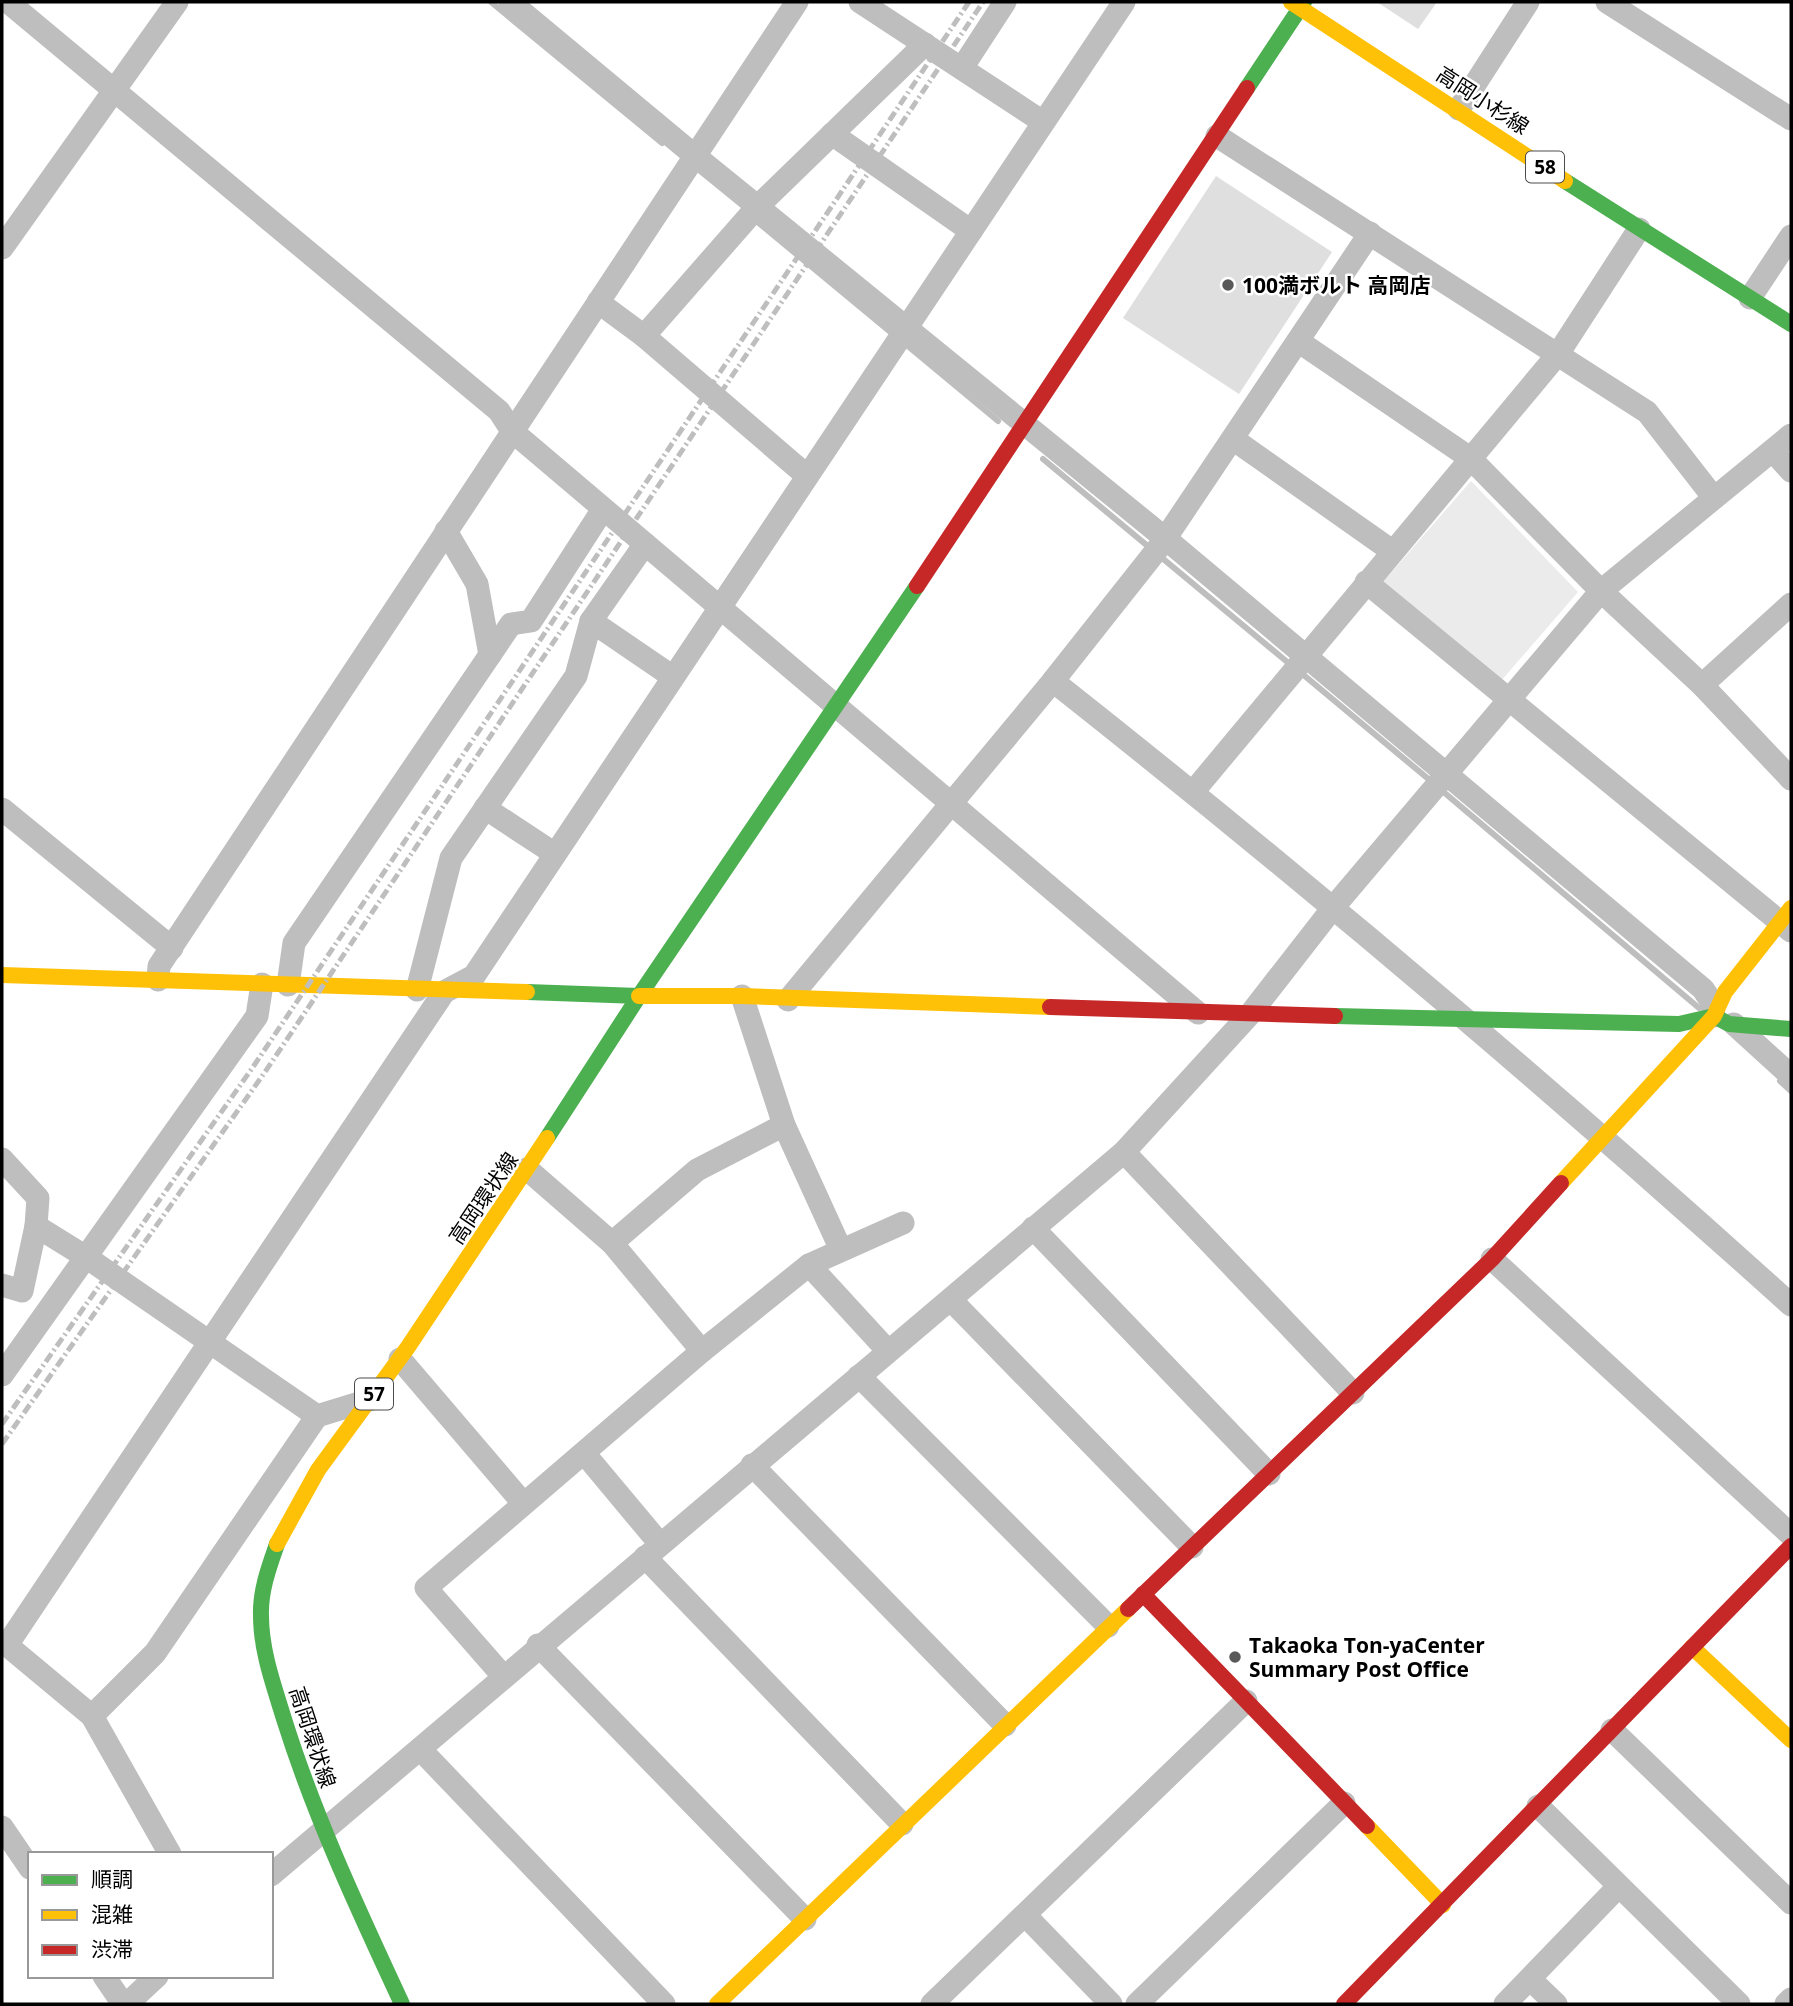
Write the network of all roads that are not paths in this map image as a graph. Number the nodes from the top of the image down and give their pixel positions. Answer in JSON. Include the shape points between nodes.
{"nodes":[{"id":1,"x":8,"y":2,"type":"edge"},
{"id":2,"x":177,"y":2,"type":"edge"},
{"id":3,"x":510,"y":2,"type":"edge"},
{"id":4,"x":797,"y":2,"type":"edge"},
{"id":5,"x":860,"y":2,"type":"edge"},
{"id":6,"x":1005,"y":2,"type":"edge"},
{"id":7,"x":1124,"y":2,"type":"edge"},
{"id":8,"x":1528,"y":2,"type":"edge"},
{"id":9,"x":1607,"y":2,"type":"edge"},
{"id":10,"x":1299,"y":4,"type":"edge"},
{"id":11,"x":925,"y":44,"type":"junction"},
{"id":12,"x":962,"y":68,"type":"junction"},
{"id":13,"x":114,"y":90,"type":"junction"},
{"id":14,"x":1459,"y":109,"type":"junction"},
{"id":15,"x":1791,"y":119,"type":"edge"},
{"id":16,"x":1043,"y":122,"type":"junction"},
{"id":17,"x":832,"y":134,"type":"junction"},
{"id":18,"x":1217,"y":136,"type":"junction"},
{"id":19,"x":690,"y":163,"type":"junction"},
{"id":20,"x":751,"y":213,"type":"junction"},
{"id":21,"x":1639,"y":229,"type":"junction"},
{"id":22,"x":971,"y":231,"type":"junction"},
{"id":23,"x":1370,"y":233,"type":"junction"},
{"id":24,"x":1791,"y":236,"type":"edge"},
{"id":25,"x":2,"y":248,"type":"edge"},
{"id":26,"x":1751,"y":298,"type":"junction"},
{"id":27,"x":598,"y":302,"type":"junction"},
{"id":28,"x":1791,"y":324,"type":"edge"},
{"id":29,"x":906,"y":330,"type":"junction"},
{"id":30,"x":644,"y":336,"type":"junction"},
{"id":31,"x":1298,"y":341,"type":"junction"},
{"id":32,"x":1558,"y":354,"type":"junction"},
{"id":33,"x":1023,"y":424,"type":"junction"},
{"id":34,"x":512,"y":431,"type":"junction"},
{"id":35,"x":1791,"y":435,"type":"edge"},
{"id":36,"x":1233,"y":439,"type":"junction"},
{"id":37,"x":1773,"y":451,"type":"junction"},
{"id":38,"x":1471,"y":458,"type":"junction"},
{"id":39,"x":1791,"y":471,"type":"edge"},
{"id":40,"x":806,"y":475,"type":"junction"},
{"id":41,"x":1714,"y":498,"type":"junction"},
{"id":42,"x":603,"y":509,"type":"junction"},
{"id":43,"x":446,"y":531,"type":"junction"},
{"id":44,"x":1165,"y":541,"type":"junction"},
{"id":45,"x":645,"y":544,"type":"junction"},
{"id":46,"x":1392,"y":551,"type":"junction"},
{"id":47,"x":1366,"y":582,"type":"junction"},
{"id":48,"x":1601,"y":591,"type":"junction"},
{"id":49,"x":1791,"y":604,"type":"edge"},
{"id":50,"x":719,"y":607,"type":"junction"},
{"id":51,"x":591,"y":621,"type":"junction"},
{"id":52,"x":490,"y":655,"type":"junction"},
{"id":53,"x":1305,"y":657,"type":"junction"},
{"id":54,"x":673,"y":677,"type":"junction"},
{"id":55,"x":1053,"y":681,"type":"junction"},
{"id":56,"x":1702,"y":685,"type":"junction"},
{"id":57,"x":1507,"y":698,"type":"junction"},
{"id":58,"x":838,"y":707,"type":"junction"},
{"id":59,"x":1446,"y":776,"type":"junction"},
{"id":60,"x":1791,"y":779,"type":"edge"},
{"id":61,"x":1193,"y":792,"type":"junction"},
{"id":62,"x":949,"y":804,"type":"junction"},
{"id":63,"x":485,"y":808,"type":"junction"},
{"id":64,"x":2,"y":809,"type":"edge"},
{"id":65,"x":555,"y":854,"type":"junction"},
{"id":66,"x":1332,"y":909,"type":"junction"},
{"id":67,"x":1788,"y":921,"type":"edge"},
{"id":68,"x":172,"y":948,"type":"junction"},
{"id":69,"x":2,"y":975,"type":"edge"},
{"id":70,"x":158,"y":980,"type":"junction"},
{"id":71,"x":262,"y":984,"type":"junction"},
{"id":72,"x":288,"y":985,"type":"junction"},
{"id":73,"x":417,"y":990,"type":"junction"},
{"id":74,"x":444,"y":992,"type":"junction"},
{"id":75,"x":639,"y":996,"type":"junction"},
{"id":76,"x":742,"y":996,"type":"junction"},
{"id":77,"x":788,"y":1000,"type":"junction"},
{"id":78,"x":1198,"y":1013,"type":"junction"},
{"id":79,"x":1251,"y":1013,"type":"junction"},
{"id":80,"x":1468,"y":1019,"type":"junction"},
{"id":81,"x":1712,"y":1021,"type":"junction"},
{"id":82,"x":1791,"y":1029,"type":"edge"},
{"id":83,"x":1791,"y":1076,"type":"edge"},
{"id":84,"x":784,"y":1125,"type":"junction"},
{"id":85,"x":1604,"y":1135,"type":"junction"},
{"id":86,"x":1124,"y":1152,"type":"junction"},
{"id":87,"x":2,"y":1159,"type":"edge"},
{"id":88,"x":527,"y":1169,"type":"junction"},
{"id":89,"x":903,"y":1223,"type":"dead end"},
{"id":90,"x":36,"y":1226,"type":"junction"},
{"id":91,"x":1033,"y":1228,"type":"junction"},
{"id":92,"x":612,"y":1243,"type":"junction"},
{"id":93,"x":841,"y":1250,"type":"junction"},
{"id":94,"x":86,"y":1257,"type":"junction"},
{"id":95,"x":1492,"y":1259,"type":"junction"},
{"id":96,"x":809,"y":1265,"type":"junction"},
{"id":97,"x":2,"y":1286,"type":"edge"},
{"id":98,"x":951,"y":1300,"type":"junction"},
{"id":99,"x":1791,"y":1305,"type":"edge"},
{"id":100,"x":209,"y":1343,"type":"junction"},
{"id":101,"x":702,"y":1351,"type":"junction"},
{"id":102,"x":888,"y":1351,"type":"junction"},
{"id":103,"x":400,"y":1359,"type":"junction"},
{"id":104,"x":2,"y":1376,"type":"edge"},
{"id":105,"x":859,"y":1376,"type":"junction"},
{"id":106,"x":1353,"y":1394,"type":"junction"},
{"id":107,"x":369,"y":1400,"type":"junction"},
{"id":108,"x":317,"y":1416,"type":"junction"},
{"id":109,"x":583,"y":1453,"type":"junction"},
{"id":110,"x":752,"y":1465,"type":"junction"},
{"id":111,"x":1269,"y":1474,"type":"junction"},
{"id":112,"x":523,"y":1503,"type":"junction"},
{"id":113,"x":1791,"y":1535,"type":"edge"},
{"id":114,"x":1791,"y":1546,"type":"edge"},
{"id":115,"x":1192,"y":1548,"type":"junction"},
{"id":116,"x":652,"y":1551,"type":"junction"},
{"id":117,"x":1143,"y":1594,"type":"junction"},
{"id":118,"x":1108,"y":1626,"type":"junction"},
{"id":119,"x":4,"y":1643,"type":"edge"},
{"id":120,"x":538,"y":1645,"type":"junction"},
{"id":121,"x":1692,"y":1647,"type":"junction"},
{"id":122,"x":503,"y":1676,"type":"junction"},
{"id":123,"x":1246,"y":1701,"type":"junction"},
{"id":124,"x":92,"y":1716,"type":"junction"},
{"id":125,"x":1005,"y":1725,"type":"junction"},
{"id":126,"x":1612,"y":1730,"type":"junction"},
{"id":127,"x":1791,"y":1740,"type":"edge"},
{"id":128,"x":420,"y":1749,"type":"junction"},
{"id":129,"x":1344,"y":1803,"type":"junction"},
{"id":130,"x":1538,"y":1806,"type":"junction"},
{"id":131,"x":902,"y":1825,"type":"junction"},
{"id":132,"x":2,"y":1827,"type":"edge"},
{"id":133,"x":322,"y":1833,"type":"junction"},
{"id":134,"x":169,"y":1852,"type":"edge"},
{"id":135,"x":28,"y":1865,"type":"edge"},
{"id":136,"x":273,"y":1873,"type":"edge"},
{"id":137,"x":1618,"y":1887,"type":"junction"},
{"id":138,"x":1791,"y":1903,"type":"edge"},
{"id":139,"x":1443,"y":1905,"type":"junction"},
{"id":140,"x":1025,"y":1914,"type":"junction"},
{"id":141,"x":805,"y":1919,"type":"junction"},
{"id":142,"x":106,"y":1978,"type":"edge"},
{"id":143,"x":155,"y":1978,"type":"edge"},
{"id":144,"x":1530,"y":1979,"type":"junction"},
{"id":145,"x":1791,"y":1999,"type":"edge"},
{"id":146,"x":125,"y":2004,"type":"edge"},
{"id":147,"x":402,"y":2004,"type":"edge"},
{"id":148,"x":664,"y":2004,"type":"edge"},
{"id":149,"x":717,"y":2004,"type":"edge"},
{"id":150,"x":932,"y":2004,"type":"edge"},
{"id":151,"x":1111,"y":2004,"type":"edge"},
{"id":152,"x":1137,"y":2004,"type":"edge"},
{"id":153,"x":1344,"y":2004,"type":"edge"},
{"id":154,"x":1505,"y":2004,"type":"edge"},
{"id":155,"x":1556,"y":2004,"type":"edge"},
{"id":156,"x":1738,"y":2004,"type":"edge"},
{"id":157,"x":1786,"y":2004,"type":"edge"}],
"edges":[{"from":1,"to":13,"type":"street"},
{"from":2,"to":13,"type":"street"},
{"from":3,"to":19,"type":"street"},
{"from":4,"to":19,"type":"street"},
{"from":5,"to":11,"type":"street"},
{"from":6,"to":12,"type":"street"},
{"from":7,"to":16,"type":"street"},
{"from":8,"to":14,"type":"street"},
{"from":9,"to":15,"type":"street"},
{"from":10,"to":14,"type":"street","name":"高岡小杉線","number":"58"},
{"from":10,"to":18,"type":"street","name":"高岡環状線"},
{"from":11,"to":12,"type":"street"},
{"from":11,"to":17,"type":"street"},
{"from":12,"to":16,"type":"street"},
{"from":13,"to":25,"type":"street"},
{"from":13,"to":34,"type":"street","via":[[499,411]]},
{"from":14,"to":21,"type":"street","name":"高岡小杉線","number":"58"},
{"from":16,"to":22,"type":"street"},
{"from":17,"to":20,"type":"street"},
{"from":17,"to":22,"type":"street"},
{"from":18,"to":23,"type":"street"},
{"from":18,"to":33,"type":"street","name":"高岡環状線"},
{"from":19,"to":20,"type":"street"},
{"from":19,"to":27,"type":"street"},
{"from":20,"to":29,"type":"street"},
{"from":20,"to":30,"type":"street"},
{"from":21,"to":26,"type":"street","name":"高岡小杉線","number":"58"},
{"from":21,"to":32,"type":"street"},
{"from":22,"to":29,"type":"street"},
{"from":23,"to":31,"type":"street"},
{"from":23,"to":32,"type":"street"},
{"from":24,"to":26,"type":"street"},
{"from":26,"to":28,"type":"street","name":"高岡小杉線","number":"58"},
{"from":27,"to":30,"type":"street"},
{"from":27,"to":34,"type":"street"},
{"from":29,"to":33,"type":"street"},
{"from":29,"to":40,"type":"street"},
{"from":30,"to":40,"type":"street"},
{"from":31,"to":36,"type":"street"},
{"from":31,"to":38,"type":"street"},
{"from":32,"to":38,"type":"street"},
{"from":32,"to":41,"type":"street","via":[[1647,412]]},
{"from":33,"to":44,"type":"street"},
{"from":33,"to":58,"type":"street","name":"高岡環状線"},
{"from":34,"to":42,"type":"street"},
{"from":34,"to":43,"type":"street"},
{"from":35,"to":37,"type":"street"},
{"from":36,"to":44,"type":"street"},
{"from":36,"to":46,"type":"street"},
{"from":37,"to":39,"type":"street"},
{"from":37,"to":41,"type":"street"},
{"from":38,"to":46,"type":"street"},
{"from":38,"to":48,"type":"street"},
{"from":40,"to":50,"type":"street"},
{"from":41,"to":48,"type":"street"},
{"from":42,"to":45,"type":"street"},
{"from":42,"to":52,"type":"street","via":[[531,621],[511,624]]},
{"from":43,"to":52,"type":"street","via":[[477,584]]},
{"from":43,"to":68,"type":"street"},
{"from":44,"to":53,"type":"street"},
{"from":44,"to":55,"type":"street"},
{"from":45,"to":50,"type":"street"},
{"from":45,"to":51,"type":"street"},
{"from":46,"to":47,"type":"street"},
{"from":47,"to":53,"type":"street"},
{"from":47,"to":57,"type":"street"},
{"from":48,"to":56,"type":"street"},
{"from":48,"to":57,"type":"street"},
{"from":49,"to":56,"type":"street"},
{"from":50,"to":54,"type":"street"},
{"from":50,"to":58,"type":"street"},
{"from":51,"to":54,"type":"street"},
{"from":51,"to":63,"type":"street","via":[[576,676]]},
{"from":52,"to":72,"type":"street","via":[[294,943]]},
{"from":53,"to":59,"type":"street"},
{"from":53,"to":61,"type":"street"},
{"from":54,"to":65,"type":"street"},
{"from":55,"to":61,"type":"street"},
{"from":55,"to":62,"type":"street"},
{"from":56,"to":60,"type":"street"},
{"from":57,"to":59,"type":"street"},
{"from":57,"to":67,"type":"street"},
{"from":58,"to":62,"type":"street"},
{"from":58,"to":75,"type":"street","name":"高岡環状線"},
{"from":59,"to":66,"type":"street"},
{"from":59,"to":81,"type":"street","via":[[1703,989],[1711,1001]]},
{"from":61,"to":66,"type":"street"},
{"from":62,"to":77,"type":"street"},
{"from":62,"to":78,"type":"street"},
{"from":63,"to":65,"type":"street"},
{"from":63,"to":73,"type":"street","via":[[451,858]]},
{"from":64,"to":68,"type":"street"},
{"from":65,"to":74,"type":"street","via":[[474,976]]},
{"from":66,"to":79,"type":"street"},
{"from":66,"to":80,"type":"street"},
{"from":67,"to":81,"type":"street","via":[[1725,992]]},
{"from":68,"to":70,"type":"street","via":[[159,966]]},
{"from":69,"to":70,"type":"street"},
{"from":70,"to":71,"type":"street"},
{"from":71,"to":72,"type":"street"},
{"from":71,"to":94,"type":"street","via":[[257,1016]]},
{"from":72,"to":73,"type":"street"},
{"from":73,"to":74,"type":"street"},
{"from":74,"to":75,"type":"street"},
{"from":74,"to":100,"type":"street"},
{"from":75,"to":76,"type":"street"},
{"from":75,"to":88,"type":"street","name":"高岡環状線","number":"57"},
{"from":76,"to":77,"type":"street"},
{"from":76,"to":84,"type":"street"},
{"from":77,"to":78,"type":"street"},
{"from":78,"to":79,"type":"street"},
{"from":79,"to":80,"type":"street"},
{"from":79,"to":86,"type":"street"},
{"from":80,"to":81,"type":"street"},
{"from":80,"to":85,"type":"street"},
{"from":81,"to":82,"type":"street"},
{"from":81,"to":83,"type":"street"},
{"from":81,"to":85,"type":"street"},
{"from":84,"to":92,"type":"street","via":[[697,1170]]},
{"from":84,"to":93,"type":"street"},
{"from":85,"to":95,"type":"street"},
{"from":85,"to":99,"type":"street"},
{"from":86,"to":91,"type":"street"},
{"from":86,"to":106,"type":"street"},
{"from":87,"to":90,"type":"street","via":[[38,1198]]},
{"from":88,"to":92,"type":"street"},
{"from":88,"to":103,"type":"street","name":"高岡環状線","number":"57"},
{"from":89,"to":93,"type":"street"},
{"from":90,"to":94,"type":"street"},
{"from":90,"to":97,"type":"street","via":[[22,1291]]},
{"from":91,"to":98,"type":"street"},
{"from":91,"to":111,"type":"street"},
{"from":92,"to":101,"type":"street"},
{"from":93,"to":96,"type":"street"},
{"from":94,"to":100,"type":"street"},
{"from":94,"to":104,"type":"street"},
{"from":95,"to":106,"type":"street"},
{"from":95,"to":113,"type":"street"},
{"from":96,"to":101,"type":"street"},
{"from":96,"to":102,"type":"street"},
{"from":98,"to":102,"type":"street"},
{"from":98,"to":115,"type":"street"},
{"from":100,"to":108,"type":"street"},
{"from":100,"to":119,"type":"street"},
{"from":101,"to":109,"type":"street"},
{"from":102,"to":105,"type":"street"},
{"from":103,"to":107,"type":"street","name":"高岡環状線","number":"57"},
{"from":103,"to":112,"type":"street"},
{"from":105,"to":110,"type":"street"},
{"from":105,"to":118,"type":"street"},
{"from":106,"to":111,"type":"street"},
{"from":107,"to":108,"type":"street"},
{"from":107,"to":133,"type":"street","name":"高岡環状線","number":"57","via":[[290,1514],[269,1564],[261,1604],[262,1644]]},
{"from":108,"to":124,"type":"street","via":[[155,1653]]},
{"from":109,"to":112,"type":"street"},
{"from":109,"to":116,"type":"street"},
{"from":110,"to":116,"type":"street"},
{"from":110,"to":125,"type":"street"},
{"from":111,"to":115,"type":"street"},
{"from":112,"to":122,"type":"street","via":[[426,1588]]},
{"from":114,"to":121,"type":"street"},
{"from":115,"to":117,"type":"street"},
{"from":116,"to":120,"type":"street"},
{"from":116,"to":131,"type":"street"},
{"from":117,"to":118,"type":"street"},
{"from":117,"to":123,"type":"street"},
{"from":118,"to":125,"type":"street"},
{"from":119,"to":124,"type":"street"},
{"from":120,"to":122,"type":"street"},
{"from":120,"to":141,"type":"street"},
{"from":121,"to":126,"type":"street"},
{"from":121,"to":127,"type":"street"},
{"from":122,"to":128,"type":"street"},
{"from":123,"to":129,"type":"street"},
{"from":123,"to":140,"type":"street"},
{"from":124,"to":134,"type":"street"},
{"from":125,"to":131,"type":"street"},
{"from":126,"to":130,"type":"street"},
{"from":126,"to":138,"type":"street"},
{"from":128,"to":133,"type":"street"},
{"from":128,"to":148,"type":"street"},
{"from":129,"to":139,"type":"street"},
{"from":129,"to":152,"type":"street"},
{"from":130,"to":137,"type":"street"},
{"from":130,"to":139,"type":"street"},
{"from":131,"to":141,"type":"street"},
{"from":132,"to":135,"type":"street"},
{"from":133,"to":136,"type":"street"},
{"from":133,"to":147,"type":"street","name":"高岡環状線","number":"57"},
{"from":137,"to":144,"type":"street"},
{"from":137,"to":156,"type":"street"},
{"from":139,"to":153,"type":"street"},
{"from":140,"to":150,"type":"street"},
{"from":140,"to":151,"type":"street"},
{"from":141,"to":149,"type":"street"},
{"from":142,"to":146,"type":"street"},
{"from":143,"to":146,"type":"street"},
{"from":144,"to":154,"type":"street"},
{"from":144,"to":155,"type":"street"},
{"from":145,"to":157,"type":"street"}]}
